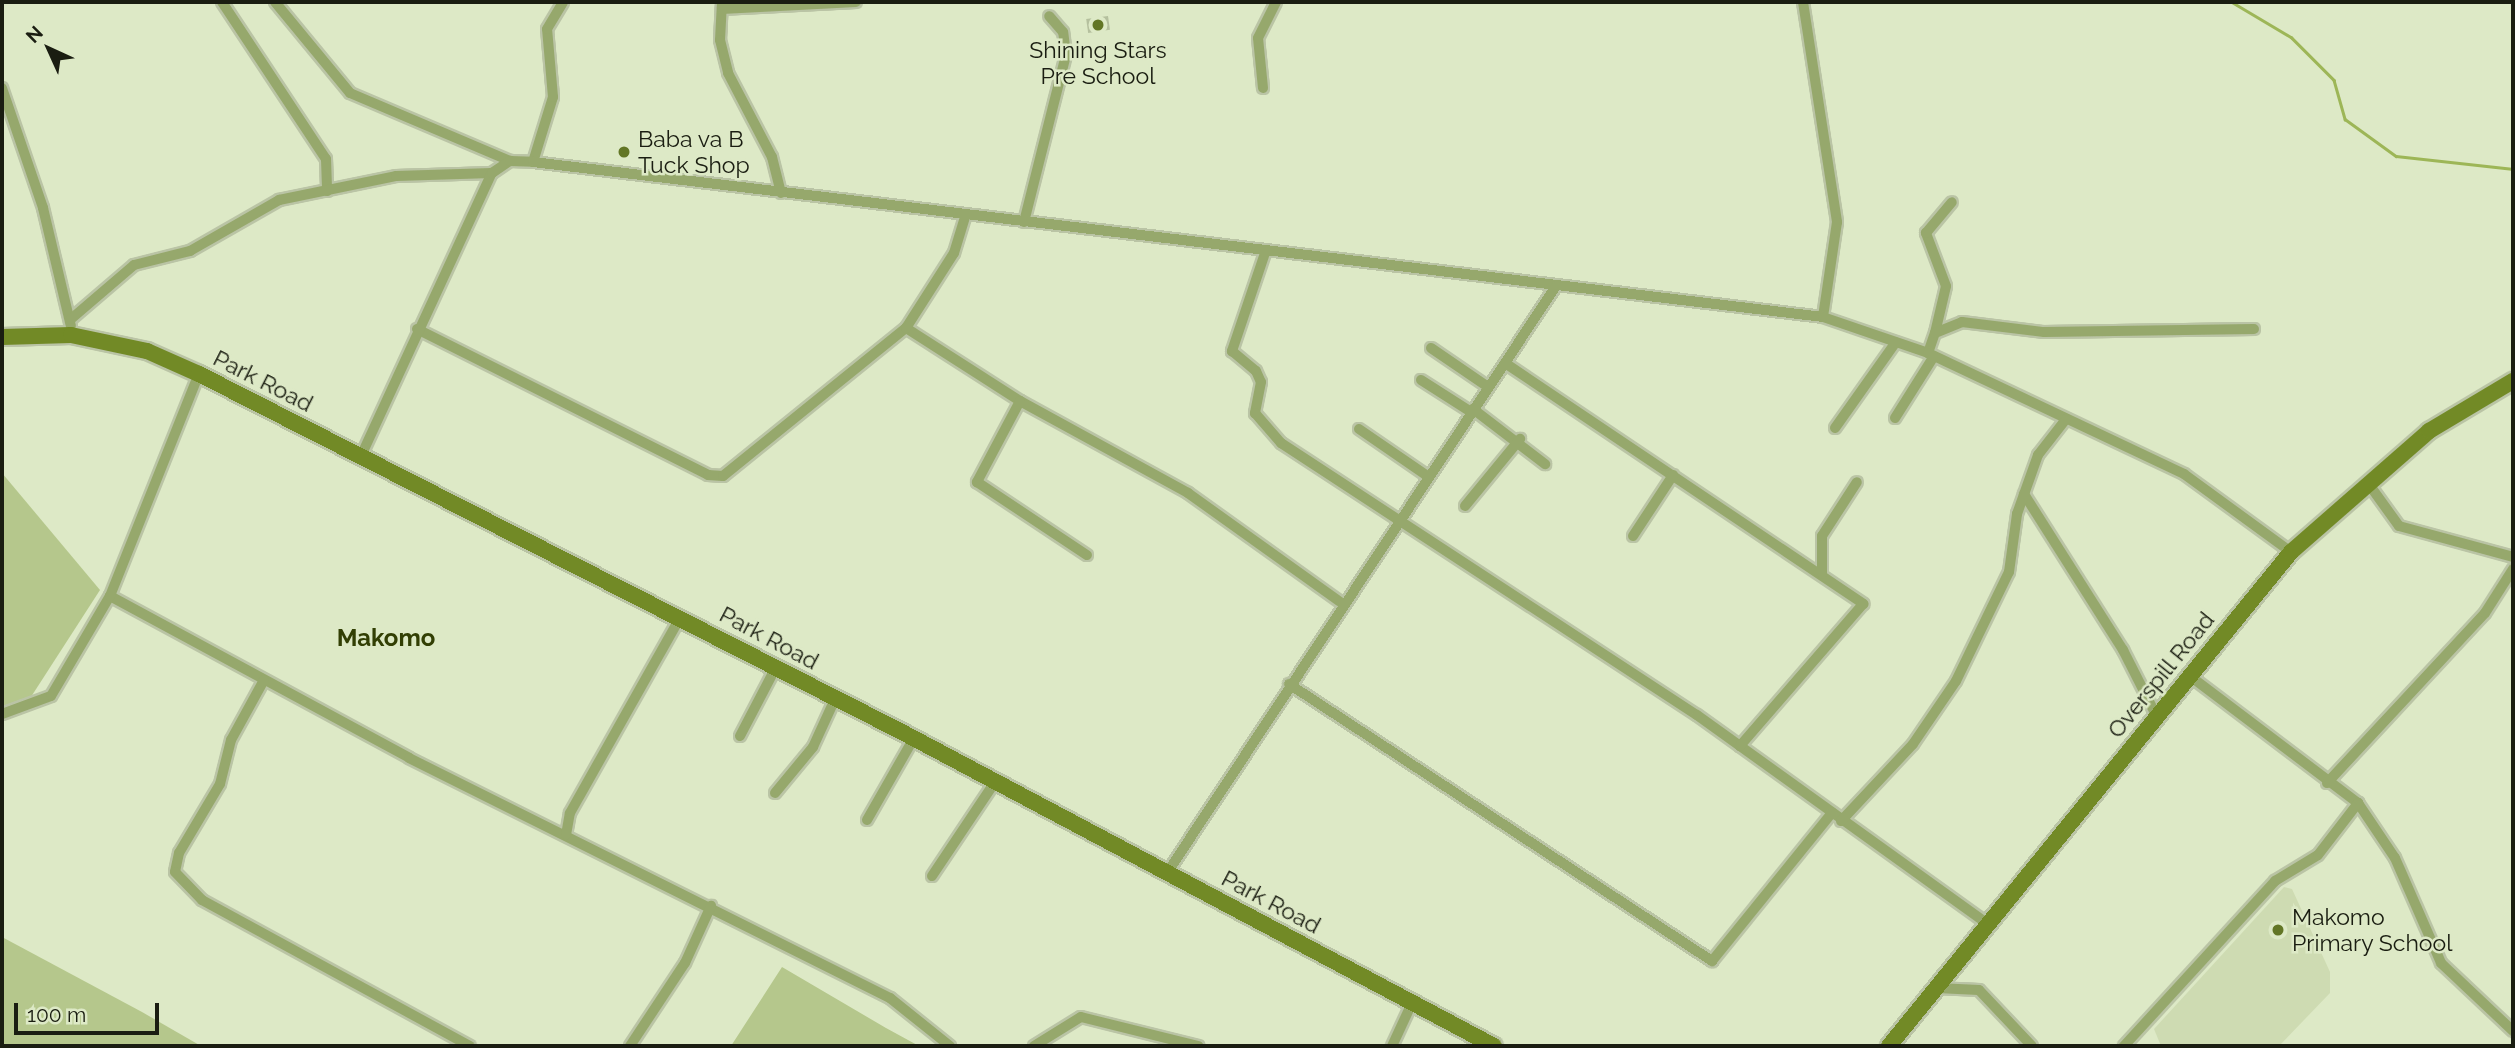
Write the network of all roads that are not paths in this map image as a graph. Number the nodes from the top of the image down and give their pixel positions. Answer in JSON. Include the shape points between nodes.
{"nodes":[{"id":1,"x":222,"y":2,"type":"edge"},
{"id":2,"x":276,"y":2,"type":"edge"},
{"id":3,"x":563,"y":2,"type":"edge"},
{"id":4,"x":856,"y":2,"type":"edge"},
{"id":5,"x":1276,"y":2,"type":"edge"},
{"id":6,"x":1803,"y":2,"type":"edge"},
{"id":7,"x":722,"y":6,"type":"edge"},
{"id":8,"x":1049,"y":16,"type":"dead end"},
{"id":9,"x":2,"y":88,"type":"edge"},
{"id":10,"x":1263,"y":88,"type":"dead end"},
{"id":11,"x":510,"y":161,"type":"junction"},
{"id":12,"x":533,"y":162,"type":"junction"},
{"id":13,"x":492,"y":173,"type":"junction"},
{"id":14,"x":327,"y":191,"type":"junction"},
{"id":15,"x":781,"y":193,"type":"junction"},
{"id":16,"x":1952,"y":202,"type":"dead end"},
{"id":17,"x":965,"y":216,"type":"junction"},
{"id":18,"x":1024,"y":222,"type":"junction"},
{"id":19,"x":1266,"y":250,"type":"junction"},
{"id":20,"x":1556,"y":286,"type":"junction"},
{"id":21,"x":1823,"y":317,"type":"junction"},
{"id":22,"x":71,"y":327,"type":"junction"},
{"id":23,"x":906,"y":328,"type":"junction"},
{"id":24,"x":417,"y":329,"type":"junction"},
{"id":25,"x":2254,"y":329,"type":"dead end"},
{"id":26,"x":1935,"y":333,"type":"junction"},
{"id":27,"x":2,"y":337,"type":"edge"},
{"id":28,"x":1896,"y":342,"type":"junction"},
{"id":29,"x":1431,"y":348,"type":"dead end"},
{"id":30,"x":1931,"y":354,"type":"junction"},
{"id":31,"x":1505,"y":363,"type":"junction"},
{"id":32,"x":199,"y":374,"type":"junction"},
{"id":33,"x":1421,"y":380,"type":"dead end"},
{"id":34,"x":2513,"y":381,"type":"edge"},
{"id":35,"x":1488,"y":387,"type":"junction"},
{"id":36,"x":1020,"y":401,"type":"junction"},
{"id":37,"x":1472,"y":410,"type":"junction"},
{"id":38,"x":1895,"y":418,"type":"dead end"},
{"id":39,"x":2066,"y":419,"type":"junction"},
{"id":40,"x":1835,"y":428,"type":"dead end"},
{"id":41,"x":1359,"y":429,"type":"dead end"},
{"id":42,"x":1520,"y":439,"type":"junction"},
{"id":43,"x":360,"y":456,"type":"junction"},
{"id":44,"x":1545,"y":464,"type":"dead end"},
{"id":45,"x":1426,"y":475,"type":"junction"},
{"id":46,"x":1673,"y":475,"type":"junction"},
{"id":47,"x":1857,"y":482,"type":"dead end"},
{"id":48,"x":2368,"y":483,"type":"junction"},
{"id":49,"x":2024,"y":494,"type":"junction"},
{"id":50,"x":1465,"y":506,"type":"dead end"},
{"id":51,"x":1396,"y":520,"type":"junction"},
{"id":52,"x":1633,"y":536,"type":"dead end"},
{"id":53,"x":2291,"y":552,"type":"junction"},
{"id":54,"x":1087,"y":555,"type":"dead end"},
{"id":55,"x":2513,"y":557,"type":"edge"},
{"id":56,"x":2513,"y":569,"type":"edge"},
{"id":57,"x":1822,"y":574,"type":"junction"},
{"id":58,"x":110,"y":597,"type":"junction"},
{"id":59,"x":1340,"y":602,"type":"junction"},
{"id":60,"x":680,"y":618,"type":"junction"},
{"id":61,"x":776,"y":667,"type":"junction"},
{"id":62,"x":2190,"y":676,"type":"junction"},
{"id":63,"x":264,"y":680,"type":"junction"},
{"id":64,"x":1289,"y":684,"type":"junction"},
{"id":65,"x":835,"y":699,"type":"junction"},
{"id":66,"x":2,"y":713,"type":"edge"},
{"id":67,"x":2157,"y":717,"type":"junction"},
{"id":68,"x":740,"y":736,"type":"dead end"},
{"id":69,"x":914,"y":738,"type":"junction"},
{"id":70,"x":1740,"y":746,"type":"junction"},
{"id":71,"x":995,"y":782,"type":"junction"},
{"id":72,"x":2327,"y":783,"type":"junction"},
{"id":73,"x":775,"y":793,"type":"dead end"},
{"id":74,"x":2358,"y":803,"type":"junction"},
{"id":75,"x":1836,"y":817,"type":"junction"},
{"id":76,"x":867,"y":820,"type":"dead end"},
{"id":77,"x":566,"y":835,"type":"junction"},
{"id":78,"x":1167,"y":873,"type":"junction"},
{"id":79,"x":932,"y":876,"type":"dead end"},
{"id":80,"x":711,"y":906,"type":"junction"},
{"id":81,"x":1988,"y":924,"type":"junction"},
{"id":82,"x":1937,"y":988,"type":"junction"},
{"id":83,"x":1412,"y":1003,"type":"junction"},
{"id":84,"x":2513,"y":1031,"type":"edge"},
{"id":85,"x":470,"y":1046,"type":"edge"},
{"id":86,"x":630,"y":1046,"type":"edge"},
{"id":87,"x":950,"y":1046,"type":"edge"},
{"id":88,"x":1034,"y":1046,"type":"edge"},
{"id":89,"x":1198,"y":1046,"type":"edge"},
{"id":90,"x":1392,"y":1046,"type":"edge"},
{"id":91,"x":1494,"y":1046,"type":"edge"},
{"id":92,"x":1889,"y":1046,"type":"edge"},
{"id":93,"x":2032,"y":1046,"type":"edge"},
{"id":94,"x":2124,"y":1046,"type":"edge"}],
"edges":[{"from":1,"to":14,"type":"street","via":[[326,159]]},
{"from":2,"to":11,"type":"street","via":[[349,93]]},
{"from":3,"to":12,"type":"street","via":[[547,29],[553,97]]},
{"from":4,"to":7,"type":"street"},
{"from":5,"to":10,"type":"street","via":[[1258,38]]},
{"from":6,"to":21,"type":"street","via":[[1837,222]]},
{"from":7,"to":15,"type":"street","via":[[720,40],[728,73],[768,146]]},
{"from":8,"to":18,"type":"street","via":[[1063,32],[1066,55]]},
{"from":9,"to":22,"type":"street","via":[[43,208]]},
{"from":11,"to":12,"type":"street"},
{"from":11,"to":13,"type":"street"},
{"from":12,"to":15,"type":"street"},
{"from":13,"to":14,"type":"street","via":[[396,176]]},
{"from":13,"to":24,"type":"street"},
{"from":14,"to":22,"type":"street","via":[[279,200],[190,251],[134,265]]},
{"from":15,"to":17,"type":"street"},
{"from":16,"to":26,"type":"street","via":[[1926,233],[1945,286]]},
{"from":17,"to":18,"type":"street"},
{"from":17,"to":23,"type":"street","via":[[954,253]]},
{"from":18,"to":19,"type":"street"},
{"from":19,"to":20,"type":"street"},
{"from":19,"to":51,"type":"street","via":[[1233,351],[1261,383],[1255,414],[1281,443]]},
{"from":20,"to":21,"type":"street"},
{"from":20,"to":31,"type":"street"},
{"from":21,"to":28,"type":"street"},
{"from":22,"to":27,"type":"street","name":"Park Road"},
{"from":22,"to":32,"type":"street","name":"Park Road","via":[[147,351]]},
{"from":23,"to":24,"type":"street","via":[[723,476],[708,475]]},
{"from":23,"to":36,"type":"street"},
{"from":24,"to":43,"type":"street"},
{"from":25,"to":26,"type":"street","via":[[2044,332],[1962,322]]},
{"from":26,"to":30,"type":"street"},
{"from":28,"to":30,"type":"street"},
{"from":28,"to":40,"type":"street"},
{"from":29,"to":35,"type":"street"},
{"from":30,"to":38,"type":"street"},
{"from":30,"to":39,"type":"street"},
{"from":31,"to":35,"type":"street"},
{"from":31,"to":46,"type":"street"},
{"from":32,"to":43,"type":"street","name":"Park Road"},
{"from":32,"to":58,"type":"street"},
{"from":33,"to":37,"type":"street"},
{"from":34,"to":48,"type":"street","name":"Overspill Road","via":[[2429,431]]},
{"from":35,"to":37,"type":"street"},
{"from":36,"to":54,"type":"street","via":[[977,482]]},
{"from":36,"to":59,"type":"street","via":[[1177,485]]},
{"from":37,"to":42,"type":"street"},
{"from":37,"to":45,"type":"street"},
{"from":39,"to":49,"type":"street","via":[[2040,451]]},
{"from":39,"to":53,"type":"street","via":[[2184,474]]},
{"from":41,"to":45,"type":"street"},
{"from":42,"to":44,"type":"street"},
{"from":42,"to":50,"type":"street"},
{"from":43,"to":60,"type":"street","name":"Park Road"},
{"from":45,"to":51,"type":"street"},
{"from":46,"to":52,"type":"street"},
{"from":46,"to":57,"type":"street"},
{"from":47,"to":57,"type":"street","via":[[1822,536]]},
{"from":48,"to":53,"type":"street","name":"Overspill Road"},
{"from":48,"to":55,"type":"street","via":[[2399,526]]},
{"from":49,"to":67,"type":"street","via":[[2123,649]]},
{"from":49,"to":75,"type":"street","via":[[2009,572],[1956,681],[1913,744]]},
{"from":51,"to":59,"type":"street"},
{"from":51,"to":70,"type":"street"},
{"from":53,"to":62,"type":"street","name":"Overspill Road"},
{"from":56,"to":72,"type":"street","via":[[2484,613]]},
{"from":57,"to":70,"type":"street","via":[[1863,604]]},
{"from":58,"to":63,"type":"street"},
{"from":58,"to":66,"type":"street","via":[[51,696]]},
{"from":59,"to":64,"type":"street"},
{"from":60,"to":61,"type":"street","name":"Park Road"},
{"from":60,"to":77,"type":"street","via":[[570,813]]},
{"from":61,"to":65,"type":"street","name":"Park Road"},
{"from":61,"to":68,"type":"street"},
{"from":62,"to":67,"type":"street","name":"Overspill Road"},
{"from":62,"to":72,"type":"street"},
{"from":63,"to":77,"type":"street"},
{"from":63,"to":85,"type":"street","via":[[231,740],[220,784],[179,853],[175,872],[202,900]]},
{"from":64,"to":75,"type":"street","via":[[1712,961]]},
{"from":64,"to":78,"type":"street"},
{"from":65,"to":69,"type":"street","name":"Park Road"},
{"from":65,"to":73,"type":"street","via":[[813,747]]},
{"from":67,"to":81,"type":"street","name":"Overspill Road"},
{"from":69,"to":71,"type":"street","name":"Park Road"},
{"from":69,"to":76,"type":"street"},
{"from":70,"to":75,"type":"street"},
{"from":71,"to":78,"type":"street","name":"Park Road"},
{"from":71,"to":79,"type":"street"},
{"from":72,"to":74,"type":"street"},
{"from":74,"to":84,"type":"street","via":[[2395,858],[2441,963]]},
{"from":74,"to":94,"type":"street","via":[[2318,855],[2275,881]]},
{"from":75,"to":81,"type":"street"},
{"from":77,"to":80,"type":"street"},
{"from":78,"to":83,"type":"street","name":"Park Road"},
{"from":80,"to":86,"type":"street","via":[[685,963]]},
{"from":80,"to":87,"type":"street","via":[[890,998]]},
{"from":81,"to":82,"type":"street","name":"Overspill Road"},
{"from":82,"to":92,"type":"street","name":"Overspill Road"},
{"from":82,"to":93,"type":"street","via":[[1979,990]]},
{"from":83,"to":90,"type":"street"},
{"from":83,"to":91,"type":"street","name":"Park Road"},
{"from":88,"to":89,"type":"street","via":[[1081,1017]]}]}
